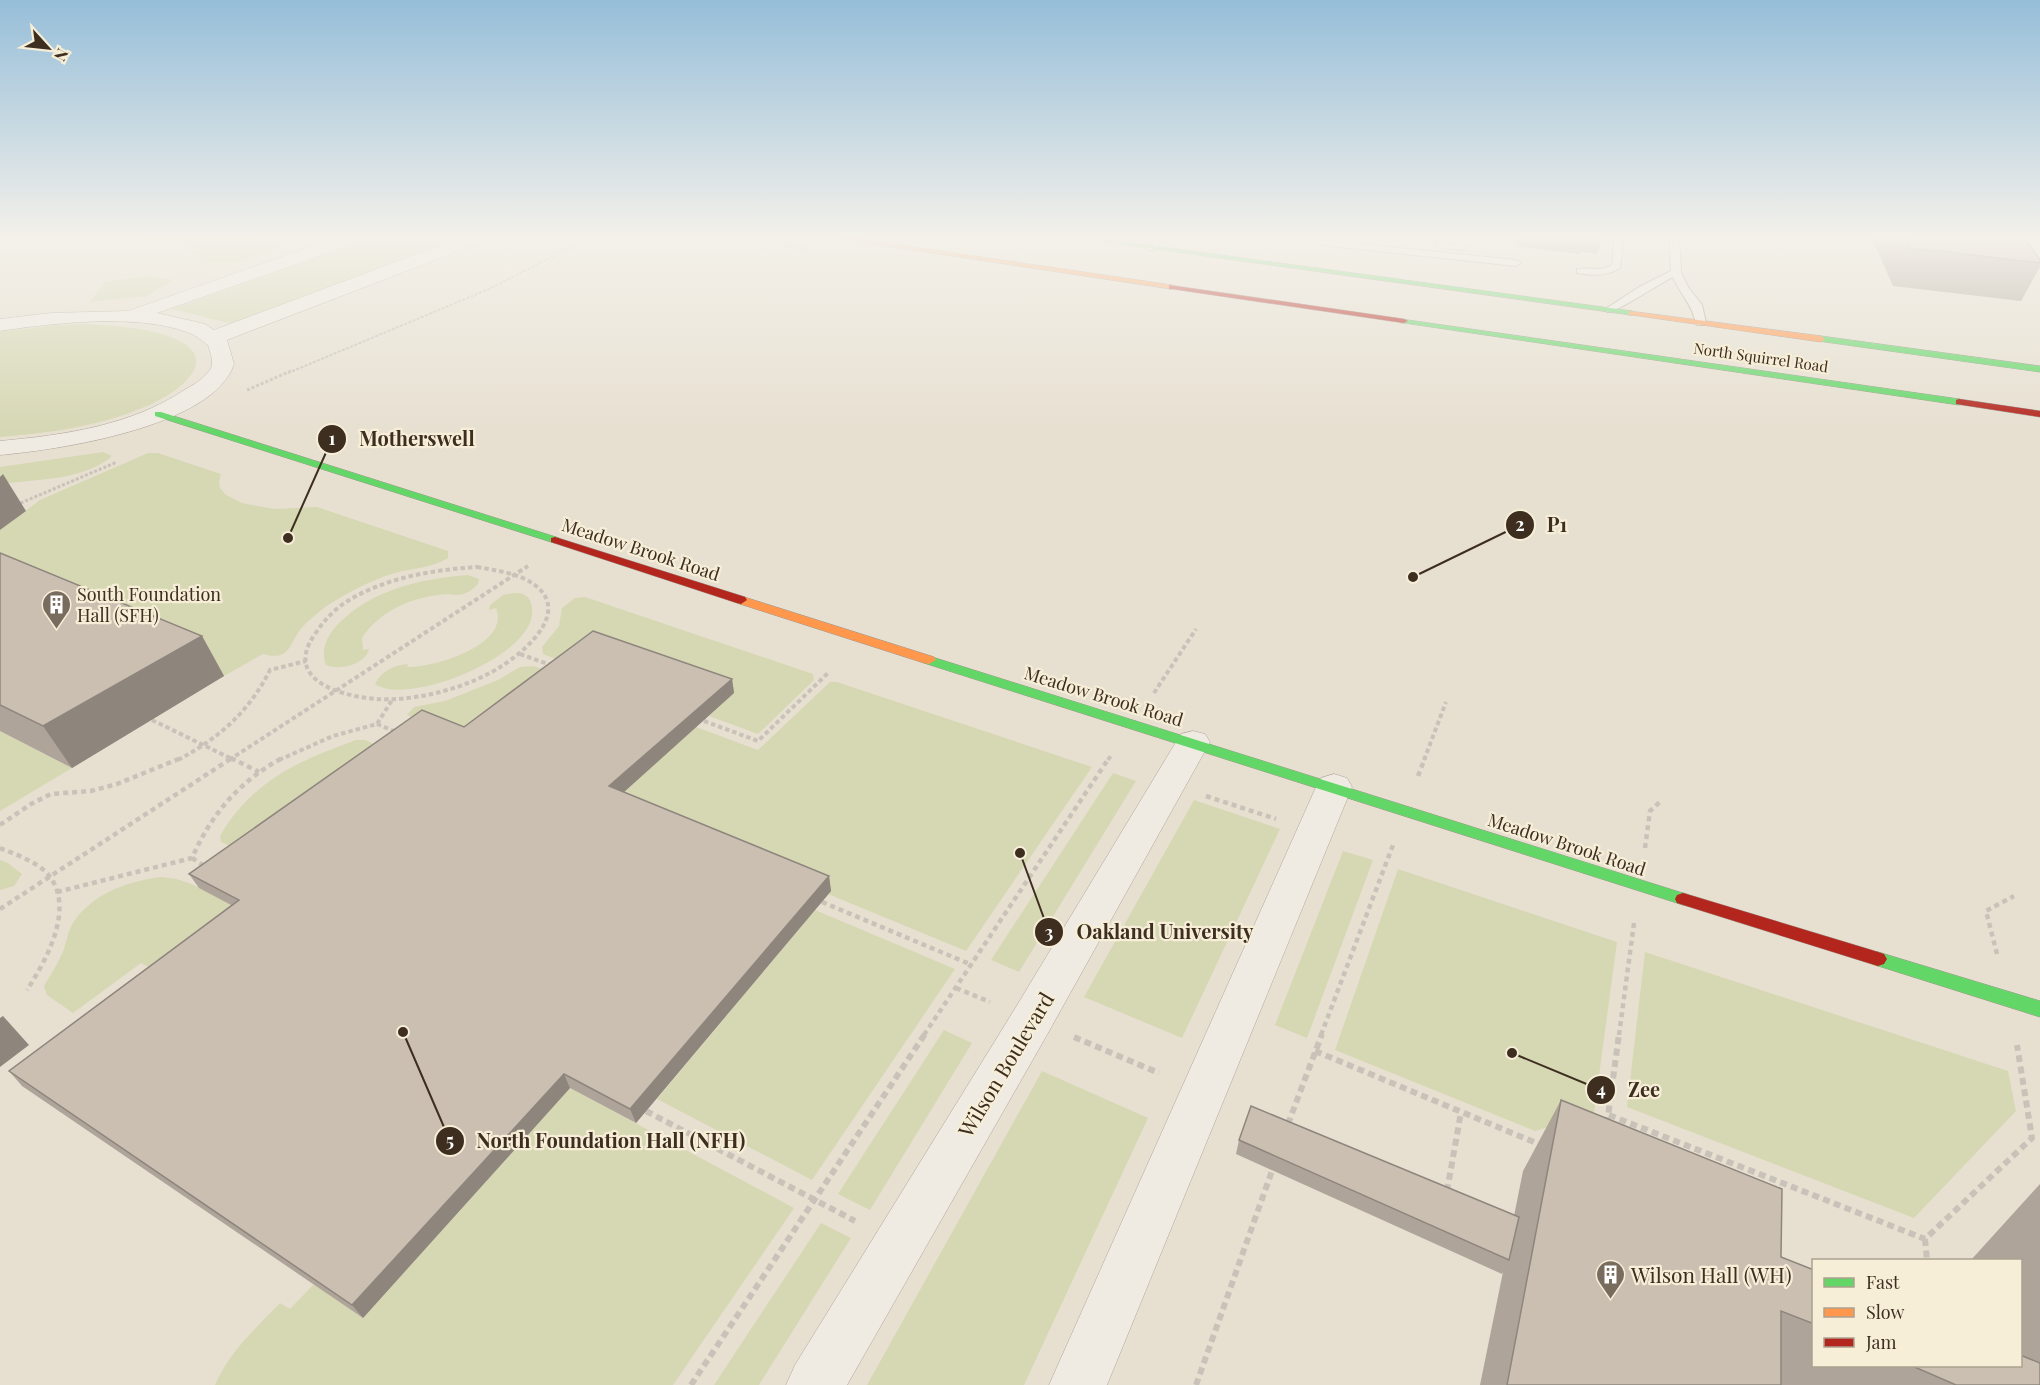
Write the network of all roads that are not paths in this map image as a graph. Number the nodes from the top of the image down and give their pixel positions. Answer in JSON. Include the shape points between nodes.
{"nodes":[{"id":1,"x":170,"y":303,"type":"edge"},
{"id":2,"x":306,"y":303,"type":"edge"},
{"id":3,"x":1282,"y":303,"type":"edge"},
{"id":4,"x":1556,"y":303,"type":"edge"},
{"id":5,"x":1622,"y":303,"type":"edge"},
{"id":6,"x":1695,"y":303,"type":"edge"},
{"id":7,"x":1611,"y":310,"type":"junction"},
{"id":8,"x":132,"y":316,"type":"junction"},
{"id":9,"x":1701,"y":323,"type":"junction"},
{"id":10,"x":0,"y":325,"type":"edge"},
{"id":11,"x":213,"y":338,"type":"junction"},
{"id":12,"x":2040,"y":369,"type":"edge"},
{"id":13,"x":158,"y":414,"type":"junction"},
{"id":14,"x":2040,"y":414,"type":"edge"},
{"id":15,"x":0,"y":448,"type":"edge"},
{"id":16,"x":1193,"y":742,"type":"junction"},
{"id":17,"x":1335,"y":787,"type":"junction"},
{"id":18,"x":2040,"y":1009,"type":"edge"},
{"id":19,"x":815,"y":1385,"type":"edge"},
{"id":20,"x":1078,"y":1385,"type":"edge"}],
"edges":[{"from":1,"to":8,"type":"street"},
{"from":2,"to":11,"type":"street"},
{"from":3,"to":14,"type":"main road","name":"North Squirrel Road"},
{"from":4,"to":7,"type":"main road","name":"North Squirrel Road"},
{"from":5,"to":7,"type":"lane"},
{"from":6,"to":9,"type":"lane"},
{"from":7,"to":9,"type":"main road","name":"North Squirrel Road"},
{"from":8,"to":10,"type":"street","via":[[50,318]]},
{"from":8,"to":11,"type":"street","via":[[179,323]]},
{"from":9,"to":12,"type":"main road","name":"North Squirrel Road"},
{"from":11,"to":13,"type":"street","via":[[222,351],[223,365],[213,380],[192,397]]},
{"from":13,"to":15,"type":"street","via":[[74,438]]},
{"from":13,"to":16,"type":"main road","name":"Meadow Brook Road"},
{"from":16,"to":17,"type":"main road","name":"Meadow Brook Road"},
{"from":16,"to":19,"type":"street","name":"Wilson Boulevard"},
{"from":17,"to":18,"type":"main road","name":"Meadow Brook Road","via":[[1651,890]]},
{"from":17,"to":20,"type":"street"}]}
